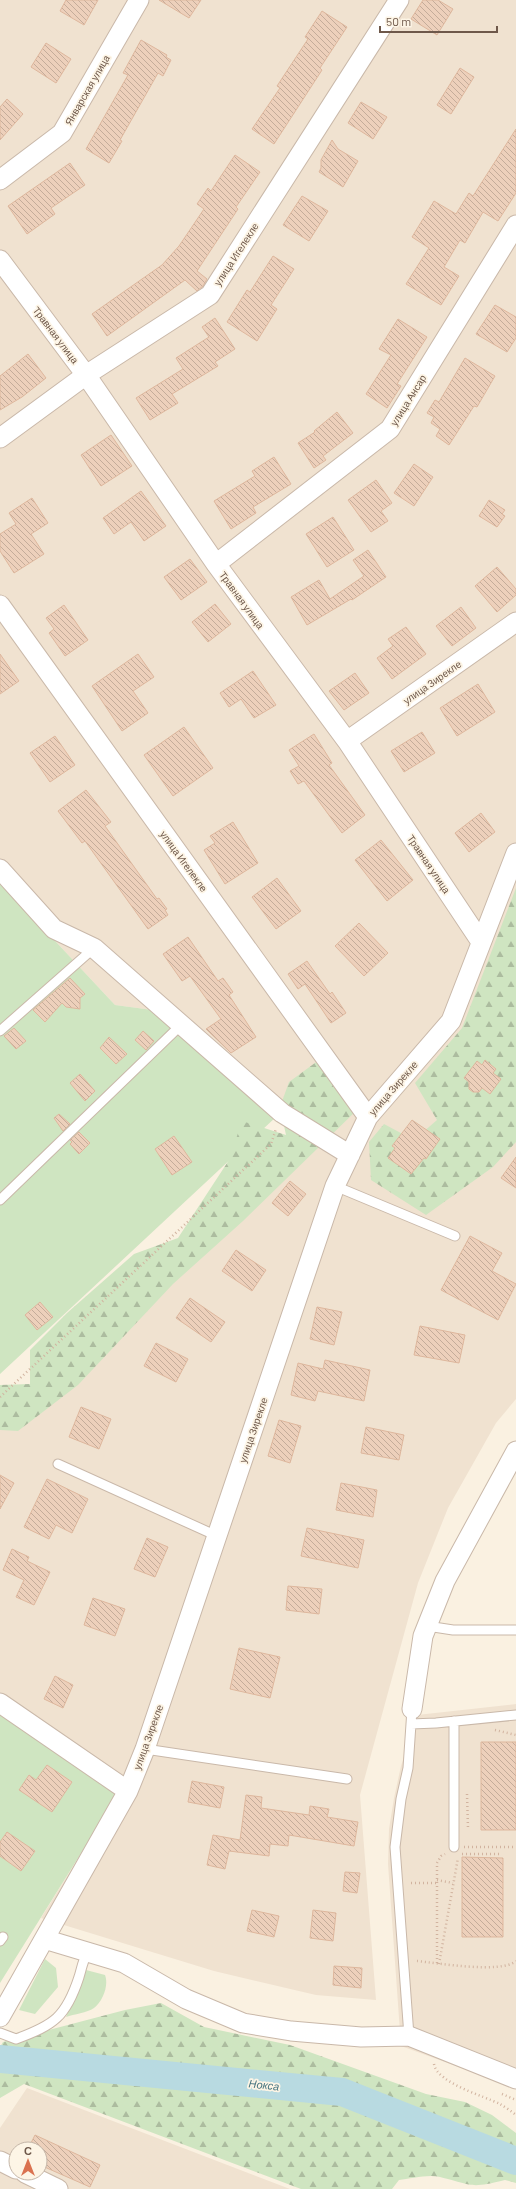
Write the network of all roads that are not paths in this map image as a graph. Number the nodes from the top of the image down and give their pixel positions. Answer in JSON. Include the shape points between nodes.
{"nodes":[{"id":1,"x":139,"y":0,"type":"edge"},
{"id":2,"x":399,"y":0,"type":"edge"},
{"id":3,"x":0,"y":180,"type":"edge"},
{"id":4,"x":516,"y":225,"type":"edge"},
{"id":5,"x":0,"y":260,"type":"edge"},
{"id":6,"x":86,"y":375,"type":"junction"},
{"id":7,"x":0,"y":438,"type":"edge"},
{"id":8,"x":216,"y":564,"type":"junction"},
{"id":9,"x":0,"y":606,"type":"edge"},
{"id":10,"x":516,"y":622,"type":"edge"},
{"id":11,"x":347,"y":741,"type":"junction"},
{"id":12,"x":516,"y":853,"type":"edge"},
{"id":13,"x":0,"y":869,"type":"edge"},
{"id":14,"x":480,"y":942,"type":"junction"},
{"id":15,"x":94,"y":948,"type":"junction"},
{"id":16,"x":181,"y":1025,"type":"junction"},
{"id":17,"x":0,"y":1031,"type":"edge"},
{"id":18,"x":368,"y":1117,"type":"junction"},
{"id":19,"x":350,"y":1155,"type":"junction"},
{"id":20,"x":335,"y":1186,"type":"junction"},
{"id":21,"x":0,"y":1200,"type":"edge"},
{"id":22,"x":455,"y":1236,"type":"dead end"},
{"id":23,"x":516,"y":1452,"type":"edge"},
{"id":24,"x":58,"y":1464,"type":"dead end"},
{"id":25,"x":217,"y":1536,"type":"junction"},
{"id":26,"x":427,"y":1626,"type":"junction"},
{"id":27,"x":516,"y":1630,"type":"edge"},
{"id":28,"x":0,"y":1703,"type":"edge"},
{"id":29,"x":516,"y":1715,"type":"edge"},
{"id":30,"x":411,"y":1716,"type":"junction"},
{"id":31,"x":454,"y":1721,"type":"junction"},
{"id":32,"x":145,"y":1749,"type":"junction"},
{"id":33,"x":347,"y":1779,"type":"dead end"},
{"id":34,"x":128,"y":1791,"type":"junction"},
{"id":35,"x":458,"y":1847,"type":"road end"},
{"id":36,"x":44,"y":1939,"type":"junction"},
{"id":37,"x":88,"y":1951,"type":"junction"},
{"id":38,"x":2,"y":2014,"type":"edge"},
{"id":39,"x":0,"y":2033,"type":"edge"},
{"id":40,"x":409,"y":2036,"type":"junction"},
{"id":41,"x":516,"y":2079,"type":"edge"},
{"id":42,"x":42,"y":2181,"type":"edge"},
{"id":43,"x":58,"y":2189,"type":"edge"}],
"edges":[{"from":1,"to":3,"type":"street","name":"Январская улица","via":[[62,132]]},
{"from":2,"to":6,"type":"street","name":"улица Игелекле","via":[[210,295]]},
{"from":4,"to":8,"type":"street","name":"улица Ансар","via":[[390,429]]},
{"from":5,"to":6,"type":"street","name":"Травная улица"},
{"from":6,"to":7,"type":"street","name":"улица Игелекле"},
{"from":6,"to":8,"type":"street","name":"Травная улица"},
{"from":8,"to":11,"type":"street","name":"Травная улица"},
{"from":9,"to":18,"type":"street","name":"улица Игелекле"},
{"from":10,"to":11,"type":"street","name":"улица Зирекле"},
{"from":11,"to":14,"type":"street","name":"Травная улица"},
{"from":12,"to":14,"type":"street","name":"улица Зирекле"},
{"from":13,"to":15,"type":"street","via":[[54,929]]},
{"from":14,"to":18,"type":"street","name":"улица Зирекле","via":[[451,1021]]},
{"from":15,"to":16,"type":"street"},
{"from":15,"to":17,"type":"lane"},
{"from":16,"to":19,"type":"street","via":[[282,1113]]},
{"from":16,"to":21,"type":"lane"},
{"from":18,"to":19,"type":"street","name":"улица Зирекле"},
{"from":19,"to":20,"type":"street","name":"улица Зирекле"},
{"from":20,"to":22,"type":"lane"},
{"from":20,"to":25,"type":"street","name":"улица Зирекле"},
{"from":23,"to":26,"type":"street","via":[[445,1581]]},
{"from":24,"to":25,"type":"lane"},
{"from":25,"to":32,"type":"street","name":"улица Зирекле"},
{"from":26,"to":27,"type":"lane","via":[[453,1630]]},
{"from":26,"to":30,"type":"street","via":[[423,1636]]},
{"from":28,"to":34,"type":"street"},
{"from":29,"to":31,"type":"lane"},
{"from":30,"to":31,"type":"lane"},
{"from":30,"to":40,"type":"lane","via":[[408,1768],[395,1847]]},
{"from":31,"to":35,"type":"lane"},
{"from":32,"to":33,"type":"lane"},
{"from":32,"to":34,"type":"street","name":"улица Зирекле"},
{"from":34,"to":36,"type":"street","name":"улица Зирекле"},
{"from":36,"to":37,"type":"street"},
{"from":36,"to":38,"type":"street","name":"улица Зирекле"},
{"from":37,"to":39,"type":"lane","via":[[81,1963],[79,1977],[67,2007],[45,2029],[16,2039]]},
{"from":37,"to":40,"type":"street","via":[[124,1963],[186,1999],[243,2023],[291,2031],[362,2037]]},
{"from":40,"to":41,"type":"street"},
{"from":42,"to":43,"type":"street"}]}
